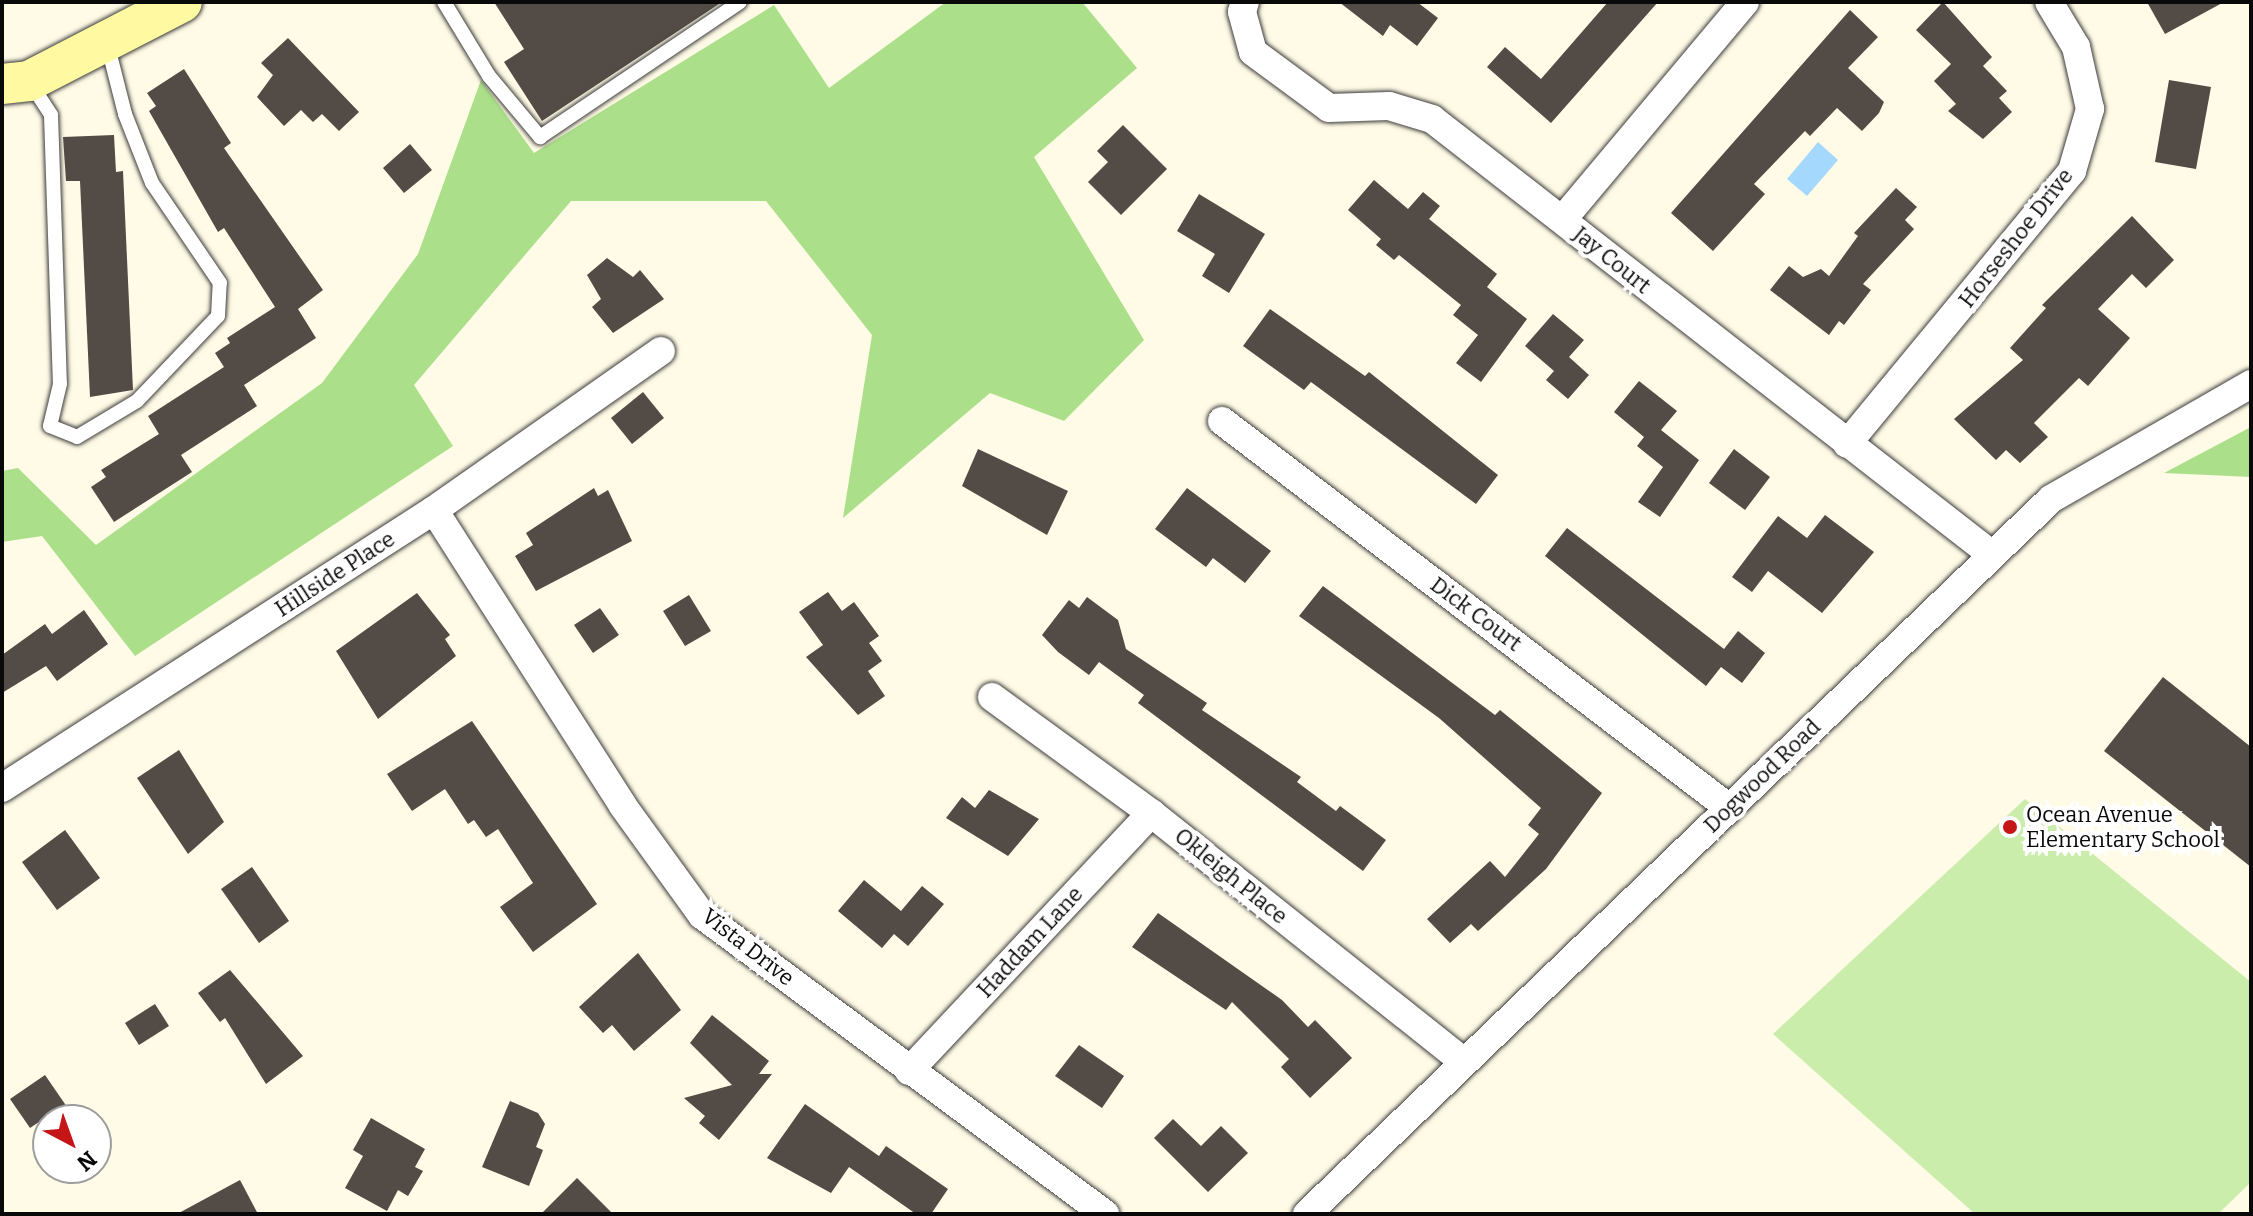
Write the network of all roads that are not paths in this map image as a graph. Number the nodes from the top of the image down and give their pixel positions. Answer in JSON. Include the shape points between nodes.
{"nodes":[{"id":1,"x":182,"y":2,"type":"edge"},
{"id":2,"x":444,"y":2,"type":"edge"},
{"id":3,"x":740,"y":2,"type":"edge"},
{"id":4,"x":1245,"y":2,"type":"edge"},
{"id":5,"x":1745,"y":2,"type":"edge"},
{"id":6,"x":2049,"y":2,"type":"edge"},
{"id":7,"x":107,"y":43,"type":"junction"},
{"id":8,"x":16,"y":82,"type":"edge"},
{"id":9,"x":1563,"y":219,"type":"junction"},
{"id":10,"x":661,"y":351,"type":"dead end"},
{"id":11,"x":2251,"y":384,"type":"edge"},
{"id":12,"x":1222,"y":421,"type":"dead end"},
{"id":13,"x":1847,"y":444,"type":"junction"},
{"id":14,"x":434,"y":510,"type":"junction"},
{"id":15,"x":1991,"y":554,"type":"junction"},
{"id":16,"x":992,"y":697,"type":"dead end"},
{"id":17,"x":2,"y":788,"type":"edge"},
{"id":18,"x":1729,"y":808,"type":"junction"},
{"id":19,"x":1151,"y":813,"type":"junction"},
{"id":20,"x":1464,"y":1062,"type":"junction"},
{"id":21,"x":909,"y":1071,"type":"junction"},
{"id":22,"x":1105,"y":1214,"type":"edge"},
{"id":23,"x":1307,"y":1214,"type":"edge"}],
"edges":[{"from":1,"to":7,"type":"main road"},
{"from":2,"to":3,"type":"lane","via":[[489,76],[540,137]]},
{"from":4,"to":9,"type":"street","name":"Jay Court","via":[[1242,12],[1253,52],[1329,108],[1389,106],[1432,119]]},
{"from":5,"to":9,"type":"street"},
{"from":6,"to":13,"type":"street","name":"Horseshoe Drive","via":[[2076,47],[2090,109],[2072,171]]},
{"from":7,"to":8,"type":"main road"},
{"from":7,"to":8,"type":"lane","via":[[125,114],[152,183],[220,283],[218,316],[137,401],[77,437],[50,426],[60,384],[51,115]]},
{"from":9,"to":13,"type":"street","name":"Jay Court"},
{"from":10,"to":14,"type":"street","name":"Hillside Place"},
{"from":11,"to":15,"type":"street","name":"Dogwood Road","via":[[2051,499]]},
{"from":12,"to":18,"type":"street","name":"Dick Court"},
{"from":13,"to":15,"type":"street","name":"Jay Court"},
{"from":14,"to":17,"type":"street","name":"Hillside Place"},
{"from":14,"to":21,"type":"street","name":"Vista Drive","via":[[623,806],[702,915]]},
{"from":15,"to":18,"type":"street","name":"Dogwood Road"},
{"from":16,"to":19,"type":"street","name":"Okleigh Place"},
{"from":18,"to":20,"type":"street","name":"Dogwood Road"},
{"from":19,"to":20,"type":"street","name":"Okleigh Place"},
{"from":19,"to":21,"type":"street","name":"Haddam Lane"},
{"from":20,"to":23,"type":"street","name":"Dogwood Road"},
{"from":21,"to":22,"type":"street","name":"Vista Drive"}]}
